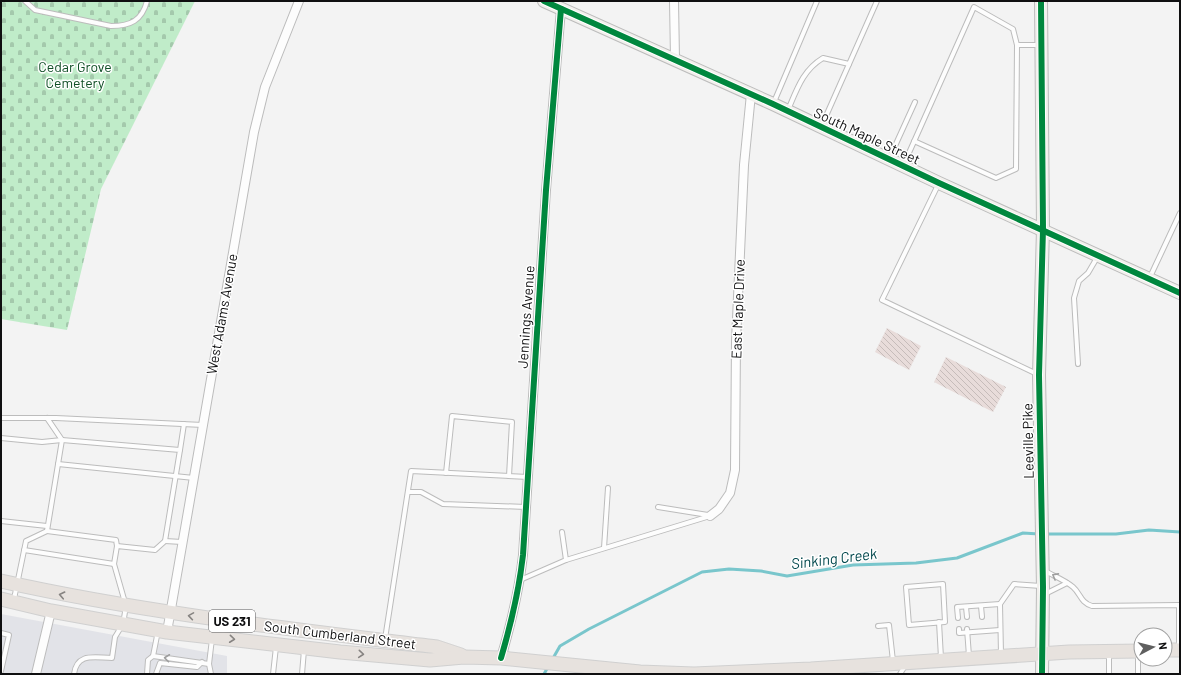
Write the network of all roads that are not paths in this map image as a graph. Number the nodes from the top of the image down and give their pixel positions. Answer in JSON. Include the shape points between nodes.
{"nodes":[{"id":1,"x":25,"y":1,"type":"edge"},
{"id":2,"x":147,"y":1,"type":"edge"},
{"id":3,"x":299,"y":1,"type":"edge"},
{"id":4,"x":544,"y":1,"type":"edge"},
{"id":5,"x":674,"y":1,"type":"edge"},
{"id":6,"x":817,"y":1,"type":"edge"},
{"id":7,"x":877,"y":1,"type":"edge"},
{"id":8,"x":1041,"y":1,"type":"edge"},
{"id":9,"x":561,"y":9,"type":"junction"},
{"id":10,"x":1017,"y":45,"type":"junction"},
{"id":11,"x":1042,"y":45,"type":"junction"},
{"id":12,"x":675,"y":59,"type":"junction"},
{"id":13,"x":849,"y":64,"type":"junction"},
{"id":14,"x":751,"y":94,"type":"junction"},
{"id":15,"x":915,"y":102,"type":"dead end"},
{"id":16,"x":773,"y":104,"type":"junction"},
{"id":17,"x":788,"y":111,"type":"junction"},
{"id":18,"x":821,"y":127,"type":"junction"},
{"id":19,"x":914,"y":141,"type":"junction"},
{"id":20,"x":889,"y":160,"type":"junction"},
{"id":21,"x":903,"y":166,"type":"junction"},
{"id":22,"x":939,"y":183,"type":"junction"},
{"id":23,"x":1180,"y":213,"type":"edge"},
{"id":24,"x":1043,"y":229,"type":"junction"},
{"id":25,"x":1098,"y":256,"type":"junction"},
{"id":26,"x":1149,"y":279,"type":"junction"},
{"id":27,"x":1180,"y":293,"type":"edge"},
{"id":28,"x":1078,"y":364,"type":"dead end"},
{"id":29,"x":1039,"y":375,"type":"junction"},
{"id":30,"x":1,"y":418,"type":"edge"},
{"id":31,"x":47,"y":418,"type":"junction"},
{"id":32,"x":184,"y":424,"type":"junction"},
{"id":33,"x":203,"y":425,"type":"junction"},
{"id":34,"x":1,"y":438,"type":"edge"},
{"id":35,"x":62,"y":440,"type":"junction"},
{"id":36,"x":180,"y":450,"type":"junction"},
{"id":37,"x":58,"y":464,"type":"junction"},
{"id":38,"x":446,"y":473,"type":"junction"},
{"id":39,"x":176,"y":476,"type":"junction"},
{"id":40,"x":510,"y":476,"type":"junction"},
{"id":41,"x":528,"y":477,"type":"junction"},
{"id":42,"x":194,"y":478,"type":"junction"},
{"id":43,"x":608,"y":488,"type":"dead end"},
{"id":44,"x":408,"y":492,"type":"junction"},
{"id":45,"x":526,"y":507,"type":"junction"},
{"id":46,"x":658,"y":507,"type":"dead end"},
{"id":47,"x":710,"y":516,"type":"junction"},
{"id":48,"x":1,"y":521,"type":"edge"},
{"id":49,"x":47,"y":528,"type":"junction"},
{"id":50,"x":562,"y":532,"type":"dead end"},
{"id":51,"x":165,"y":541,"type":"junction"},
{"id":52,"x":182,"y":542,"type":"junction"},
{"id":53,"x":117,"y":546,"type":"junction"},
{"id":54,"x":604,"y":548,"type":"junction"},
{"id":55,"x":24,"y":550,"type":"junction"},
{"id":56,"x":566,"y":560,"type":"junction"},
{"id":57,"x":114,"y":564,"type":"junction"},
{"id":58,"x":1043,"y":570,"type":"junction"},
{"id":59,"x":520,"y":580,"type":"junction"},
{"id":60,"x":1,"y":582,"type":"edge"},
{"id":61,"x":1067,"y":583,"type":"junction"},
{"id":62,"x":17,"y":585,"type":"junction"},
{"id":63,"x":1043,"y":591,"type":"junction"},
{"id":64,"x":7,"y":600,"type":"edge"},
{"id":65,"x":1000,"y":604,"type":"junction"},
{"id":66,"x":126,"y":606,"type":"junction"},
{"id":67,"x":981,"y":606,"type":"junction"},
{"id":68,"x":966,"y":607,"type":"junction"},
{"id":69,"x":51,"y":611,"type":"junction"},
{"id":70,"x":170,"y":612,"type":"junction"},
{"id":71,"x":967,"y":617,"type":"dead end"},
{"id":72,"x":982,"y":617,"type":"dead end"},
{"id":73,"x":958,"y":618,"type":"dead end"},
{"id":74,"x":939,"y":622,"type":"junction"},
{"id":75,"x":123,"y":624,"type":"junction"},
{"id":76,"x":878,"y":626,"type":"dead end"},
{"id":77,"x":959,"y":629,"type":"dead end"},
{"id":78,"x":1000,"y":630,"type":"junction"},
{"id":79,"x":162,"y":631,"type":"junction"},
{"id":80,"x":967,"y":631,"type":"junction"},
{"id":81,"x":1,"y":633,"type":"edge"},
{"id":82,"x":213,"y":637,"type":"junction"},
{"id":83,"x":385,"y":640,"type":"junction"},
{"id":84,"x":276,"y":644,"type":"junction"},
{"id":85,"x":304,"y":648,"type":"junction"},
{"id":86,"x":1180,"y":650,"type":"edge"},
{"id":87,"x":1109,"y":651,"type":"junction"},
{"id":88,"x":1133,"y":651,"type":"edge"},
{"id":89,"x":1042,"y":653,"type":"junction"},
{"id":90,"x":153,"y":656,"type":"junction"},
{"id":91,"x":1001,"y":656,"type":"junction"},
{"id":92,"x":464,"y":657,"type":"junction"},
{"id":93,"x":501,"y":658,"type":"junction"},
{"id":94,"x":969,"y":658,"type":"junction"},
{"id":95,"x":942,"y":660,"type":"junction"},
{"id":96,"x":202,"y":662,"type":"junction"},
{"id":97,"x":209,"y":664,"type":"junction"},
{"id":98,"x":896,"y":669,"type":"edge"},
{"id":99,"x":1,"y":671,"type":"edge"},
{"id":100,"x":786,"y":672,"type":"edge"},
{"id":101,"x":36,"y":674,"type":"edge"},
{"id":102,"x":74,"y":674,"type":"edge"},
{"id":103,"x":147,"y":674,"type":"edge"},
{"id":104,"x":156,"y":674,"type":"edge"},
{"id":105,"x":211,"y":674,"type":"edge"},
{"id":106,"x":273,"y":674,"type":"edge"},
{"id":107,"x":302,"y":674,"type":"edge"},
{"id":108,"x":1042,"y":674,"type":"edge"},
{"id":109,"x":1109,"y":674,"type":"edge"}],
"edges":[{"from":1,"to":2,"type":"lane","via":[[35,10],[111,26],[123,26],[134,22],[144,11]]},
{"from":3,"to":33,"type":"street","name":"West Adams Avenue","via":[[265,88],[254,132]]},
{"from":4,"to":9,"type":"street","name":"South Maple Street"},
{"from":5,"to":12,"type":"street"},
{"from":6,"to":16,"type":"lane"},
{"from":7,"to":13,"type":"lane"},
{"from":8,"to":11,"type":"street","name":"Leeville Pike"},
{"from":9,"to":12,"type":"street","name":"South Maple Street"},
{"from":9,"to":41,"type":"street","name":"Jennings Avenue","via":[[547,174]]},
{"from":10,"to":11,"type":"lane"},
{"from":10,"to":19,"type":"lane","via":[[1013,29],[974,7]]},
{"from":10,"to":19,"type":"lane","via":[[1016,169],[996,178]]},
{"from":11,"to":24,"type":"street","name":"Leeville Pike"},
{"from":12,"to":14,"type":"street","name":"South Maple Street"},
{"from":13,"to":17,"type":"lane","via":[[823,58],[815,63],[801,79]]},
{"from":13,"to":18,"type":"lane"},
{"from":14,"to":16,"type":"street","name":"South Maple Street"},
{"from":14,"to":47,"type":"street","name":"East Maple Drive","via":[[744,165],[736,341],[735,470],[730,493],[719,509]]},
{"from":15,"to":20,"type":"lane"},
{"from":16,"to":17,"type":"street","name":"South Maple Street"},
{"from":17,"to":18,"type":"street","name":"South Maple Street"},
{"from":18,"to":20,"type":"street","name":"South Maple Street"},
{"from":19,"to":21,"type":"lane"},
{"from":20,"to":21,"type":"street","name":"South Maple Street"},
{"from":21,"to":22,"type":"street","name":"South Maple Street"},
{"from":22,"to":24,"type":"street","name":"South Maple Street"},
{"from":22,"to":29,"type":"lane","via":[[882,300]]},
{"from":23,"to":26,"type":"lane"},
{"from":24,"to":25,"type":"street","name":"South Maple Street"},
{"from":24,"to":29,"type":"street","name":"Leeville Pike"},
{"from":25,"to":26,"type":"street","name":"South Maple Street"},
{"from":25,"to":28,"type":"lane","via":[[1088,273],[1079,281],[1074,298]]},
{"from":26,"to":27,"type":"street","name":"South Maple Street"},
{"from":29,"to":58,"type":"street","name":"Leeville Pike"},
{"from":30,"to":31,"type":"lane"},
{"from":31,"to":32,"type":"lane"},
{"from":31,"to":35,"type":"lane"},
{"from":32,"to":33,"type":"lane"},
{"from":32,"to":36,"type":"lane"},
{"from":33,"to":42,"type":"street","name":"West Adams Avenue"},
{"from":34,"to":35,"type":"lane","via":[[42,442]]},
{"from":35,"to":36,"type":"lane"},
{"from":35,"to":37,"type":"lane"},
{"from":36,"to":39,"type":"lane"},
{"from":37,"to":39,"type":"lane"},
{"from":37,"to":49,"type":"lane"},
{"from":38,"to":40,"type":"lane"},
{"from":38,"to":40,"type":"lane","via":[[452,416],[512,422]]},
{"from":38,"to":44,"type":"lane","via":[[411,471]]},
{"from":39,"to":42,"type":"lane"},
{"from":39,"to":51,"type":"lane"},
{"from":40,"to":41,"type":"lane"},
{"from":41,"to":45,"type":"street","name":"Jennings Avenue"},
{"from":42,"to":52,"type":"street","name":"West Adams Avenue"},
{"from":43,"to":54,"type":"lane"},
{"from":44,"to":45,"type":"lane","via":[[421,492],[443,504]]},
{"from":44,"to":83,"type":"lane"},
{"from":45,"to":59,"type":"street","name":"Jennings Avenue"},
{"from":46,"to":47,"type":"lane"},
{"from":47,"to":54,"type":"lane"},
{"from":48,"to":49,"type":"lane"},
{"from":49,"to":53,"type":"lane","via":[[116,540]]},
{"from":49,"to":55,"type":"lane","via":[[26,541]]},
{"from":50,"to":56,"type":"lane"},
{"from":51,"to":52,"type":"lane"},
{"from":51,"to":53,"type":"lane","via":[[155,550]]},
{"from":52,"to":70,"type":"street","name":"West Adams Avenue"},
{"from":53,"to":57,"type":"lane"},
{"from":54,"to":56,"type":"lane"},
{"from":55,"to":57,"type":"lane"},
{"from":55,"to":62,"type":"lane"},
{"from":56,"to":59,"type":"lane"},
{"from":57,"to":66,"type":"lane"},
{"from":61,"to":58,"type":"lane","one_way":true},
{"from":58,"to":63,"type":"street","name":"Leeville Pike"},
{"from":59,"to":93,"type":"street","name":"Jennings Avenue","via":[[511,626]]},
{"from":60,"to":62,"type":"main road","name":"South Cumberland Street","number":"US 231"},
{"from":61,"to":63,"type":"lane"},
{"from":61,"to":86,"type":"lane","via":[[1085,604],[1092,606],[1179,605]]},
{"from":62,"to":64,"type":"lane"},
{"from":66,"to":62,"type":"main road","name":"South Cumberland Street","number":"US 231","one_way":true},
{"from":63,"to":65,"type":"lane","via":[[1014,584]]},
{"from":63,"to":89,"type":"street","name":"Leeville Pike"},
{"from":64,"to":69,"type":"main road","name":"South Cumberland Street","number":"US 231"},
{"from":65,"to":67,"type":"lane"},
{"from":65,"to":78,"type":"lane"},
{"from":66,"to":70,"type":"main road","name":"South Cumberland Street","number":"US 231"},
{"from":66,"to":75,"type":"lane"},
{"from":67,"to":68,"type":"lane"},
{"from":67,"to":72,"type":"lane"},
{"from":68,"to":71,"type":"lane"},
{"from":68,"to":73,"type":"lane","via":[[957,607]]},
{"from":69,"to":75,"type":"main road","name":"South Cumberland Street","number":"US 231"},
{"from":69,"to":101,"type":"street"},
{"from":70,"to":79,"type":"street","name":"West Adams Avenue"},
{"from":83,"to":70,"type":"main road","name":"South Cumberland Street","number":"US 231","one_way":true},
{"from":74,"to":74,"type":"lane","via":[[945,622],[943,584],[906,587],[909,625]]},
{"from":74,"to":95,"type":"lane"},
{"from":75,"to":79,"type":"main road","name":"South Cumberland Street","number":"US 231"},
{"from":75,"to":102,"type":"lane","via":[[115,638],[112,658],[80,660]]},
{"from":76,"to":98,"type":"lane","via":[[890,625]]},
{"from":77,"to":80,"type":"lane","via":[[959,633]]},
{"from":78,"to":80,"type":"lane"},
{"from":78,"to":91,"type":"lane"},
{"from":79,"to":82,"type":"main road","name":"South Cumberland Street","number":"US 231"},
{"from":79,"to":90,"type":"lane"},
{"from":80,"to":94,"type":"lane"},
{"from":81,"to":99,"type":"lane","via":[[9,635]]},
{"from":82,"to":84,"type":"main road","name":"South Cumberland Street","number":"US 231","one_way":true},
{"from":82,"to":97,"type":"lane"},
{"from":83,"to":92,"type":"main road","name":"South Cumberland Street","number":"US 231","via":[[437,647]]},
{"from":84,"to":85,"type":"main road","name":"South Cumberland Street","number":"US 231"},
{"from":84,"to":106,"type":"lane"},
{"from":85,"to":92,"type":"main road","name":"South Cumberland Street","number":"US 231","one_way":true,"via":[[430,660]]},
{"from":85,"to":107,"type":"lane"},
{"from":87,"to":88,"type":"main road","name":"South Cumberland Street","number":"US 231"},
{"from":87,"to":89,"type":"main road","name":"South Cumberland Street","number":"US 231"},
{"from":87,"to":109,"type":"lane"},
{"from":89,"to":91,"type":"main road","name":"South Cumberland Street","number":"US 231"},
{"from":89,"to":108,"type":"street","name":"Leeville Pike"},
{"from":96,"to":90,"type":"lane","one_way":true},
{"from":90,"to":103,"type":"lane","via":[[148,660]]},
{"from":91,"to":94,"type":"main road","name":"South Cumberland Street","number":"US 231"},
{"from":92,"to":93,"type":"main road","name":"South Cumberland Street","number":"US 231"},
{"from":93,"to":100,"type":"main road","name":"South Cumberland Street","number":"US 231","via":[[609,670],[694,674]]},
{"from":94,"to":95,"type":"main road","name":"South Cumberland Street","number":"US 231"},
{"from":95,"to":98,"type":"main road","name":"South Cumberland Street","number":"US 231","via":[[908,663]]},
{"from":96,"to":97,"type":"lane"},
{"from":96,"to":104,"type":"lane","via":[[197,667],[160,663]]},
{"from":97,"to":105,"type":"lane"},
{"from":98,"to":100,"type":"main road","name":"South Cumberland Street","number":"US 231","via":[[858,668]]}]}
